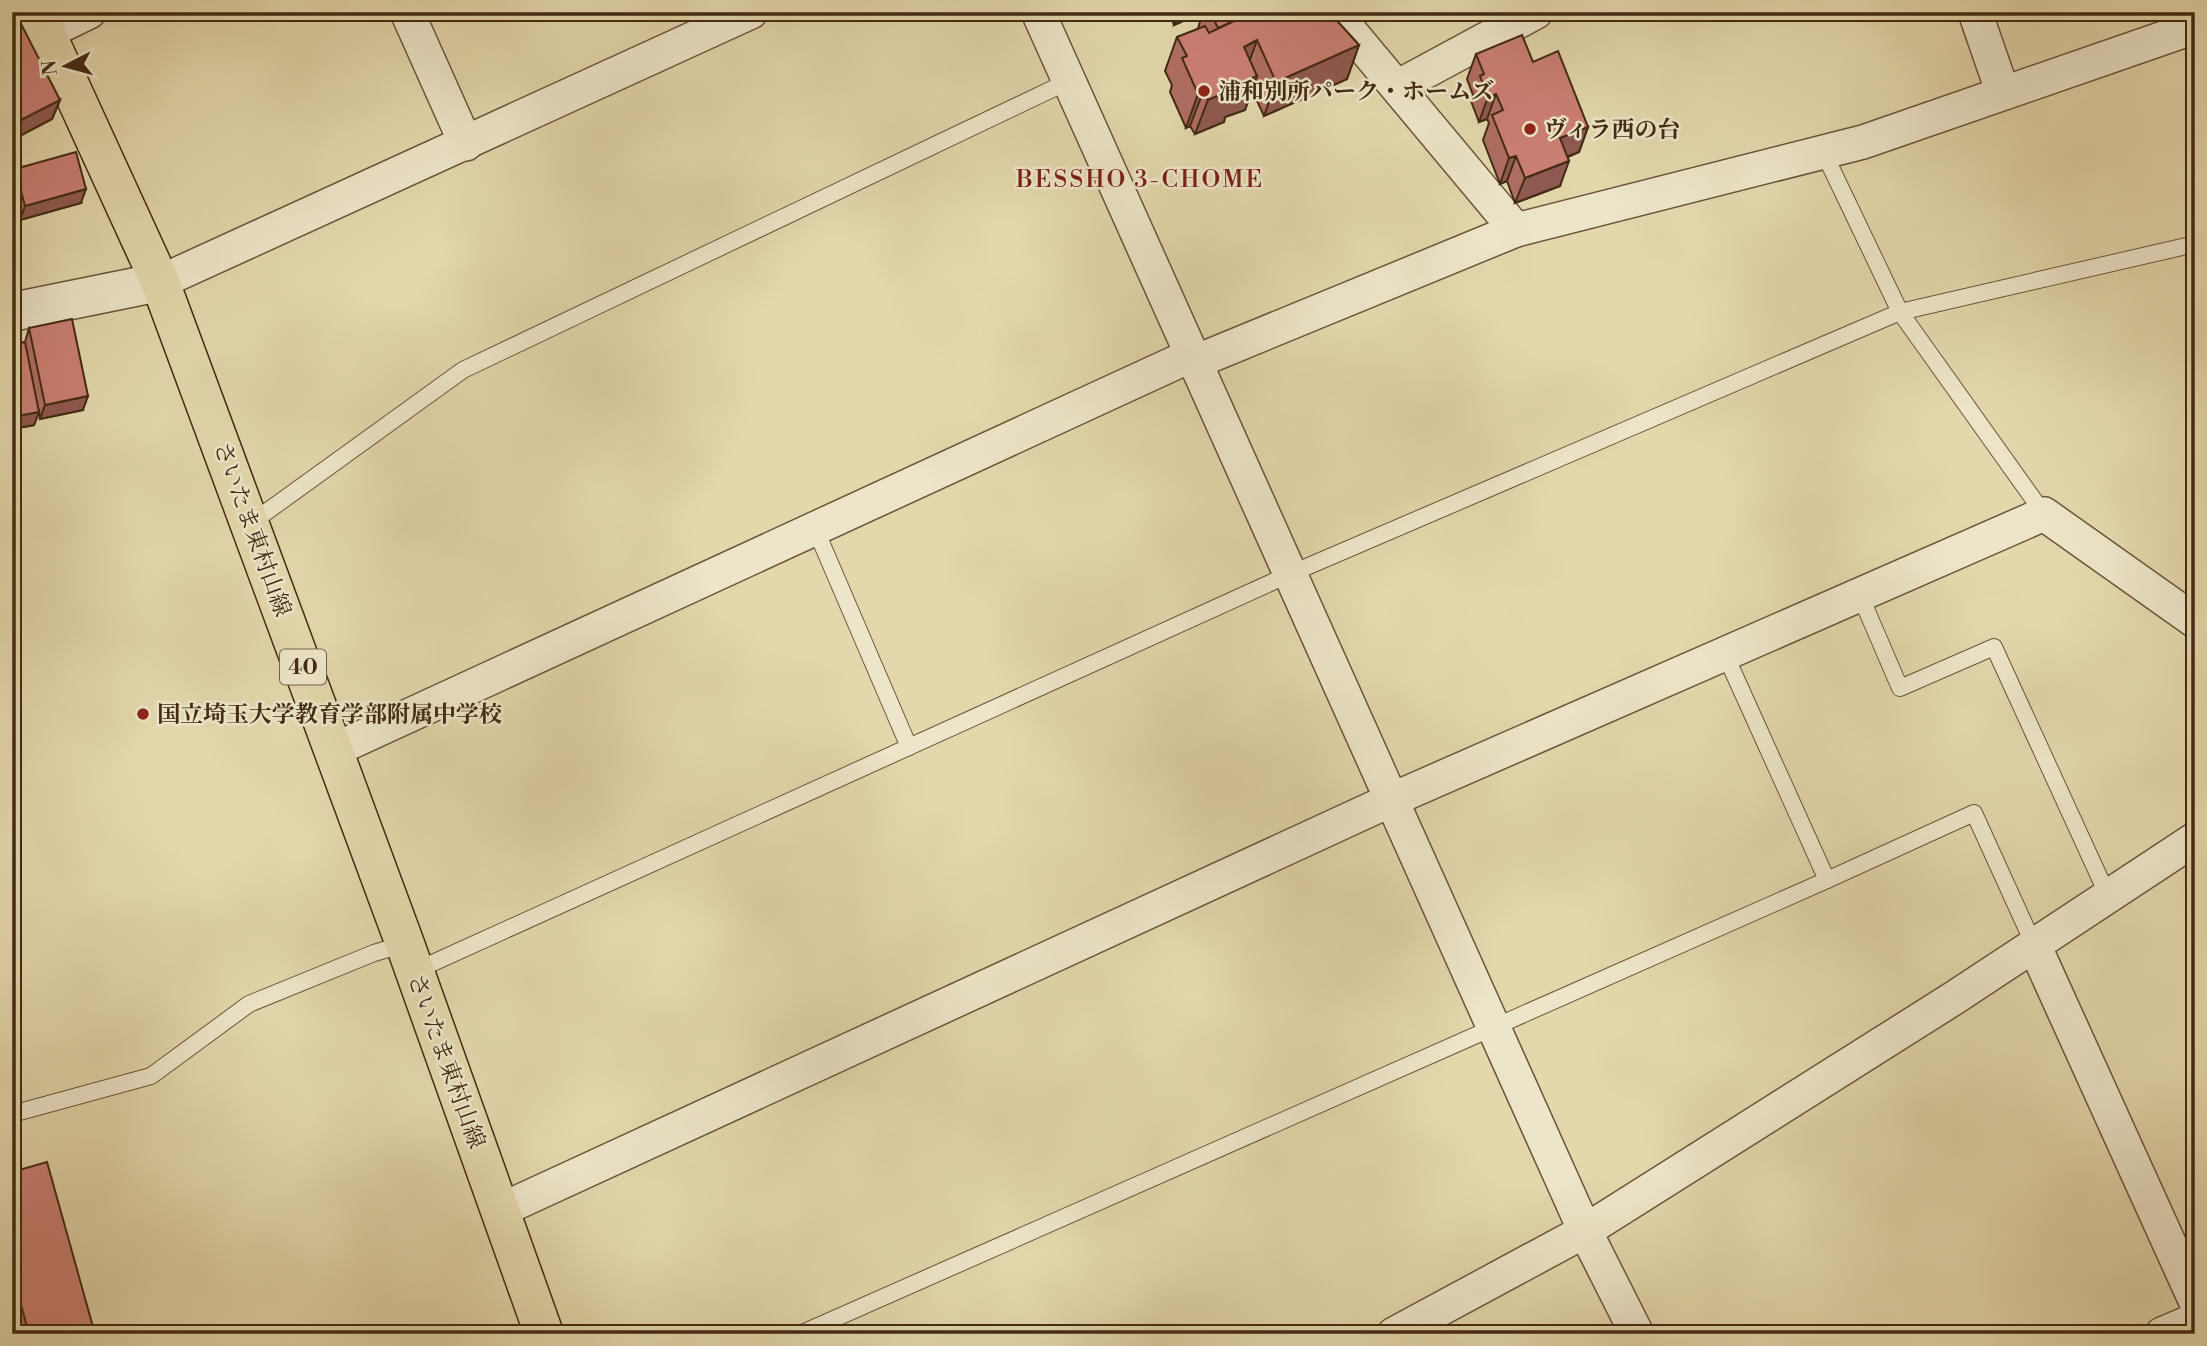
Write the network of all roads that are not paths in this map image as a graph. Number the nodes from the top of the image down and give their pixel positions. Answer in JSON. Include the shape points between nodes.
{"nodes":[{"id":1,"x":89,"y":12,"type":"edge"},
{"id":2,"x":407,"y":12,"type":"edge"},
{"id":3,"x":751,"y":12,"type":"edge"},
{"id":4,"x":1038,"y":12,"type":"edge"},
{"id":5,"x":1334,"y":12,"type":"edge"},
{"id":6,"x":1536,"y":12,"type":"edge"},
{"id":7,"x":1975,"y":12,"type":"edge"},
{"id":8,"x":40,"y":23,"type":"edge"},
{"id":9,"x":2195,"y":27,"type":"edge"},
{"id":10,"x":1069,"y":81,"type":"junction"},
{"id":11,"x":1397,"y":87,"type":"junction"},
{"id":12,"x":2003,"y":93,"type":"junction"},
{"id":13,"x":466,"y":144,"type":"junction"},
{"id":14,"x":1824,"y":153,"type":"junction"},
{"id":15,"x":1516,"y":230,"type":"junction"},
{"id":16,"x":2195,"y":244,"type":"edge"},
{"id":17,"x":160,"y":282,"type":"junction"},
{"id":18,"x":12,"y":312,"type":"edge"},
{"id":19,"x":1900,"y":312,"type":"junction"},
{"id":20,"x":1193,"y":358,"type":"junction"},
{"id":21,"x":2044,"y":514,"type":"junction"},
{"id":22,"x":251,"y":523,"type":"junction"},
{"id":23,"x":815,"y":528,"type":"junction"},
{"id":24,"x":1290,"y":575,"type":"junction"},
{"id":25,"x":1860,"y":595,"type":"junction"},
{"id":26,"x":2195,"y":621,"type":"edge"},
{"id":27,"x":1725,"y":654,"type":"junction"},
{"id":28,"x":909,"y":747,"type":"junction"},
{"id":29,"x":334,"y":750,"type":"junction"},
{"id":30,"x":1391,"y":800,"type":"junction"},
{"id":31,"x":2195,"y":839,"type":"edge"},
{"id":32,"x":1827,"y":880,"type":"junction"},
{"id":33,"x":2108,"y":896,"type":"junction"},
{"id":34,"x":2034,"y":945,"type":"junction"},
{"id":35,"x":410,"y":957,"type":"junction"},
{"id":36,"x":1494,"y":1028,"type":"junction"},
{"id":37,"x":12,"y":1114,"type":"edge"},
{"id":38,"x":501,"y":1210,"type":"junction"},
{"id":39,"x":1585,"y":1231,"type":"junction"},
{"id":40,"x":2195,"y":1300,"type":"edge"},
{"id":41,"x":2195,"y":1320,"type":"edge"},
{"id":42,"x":544,"y":1334,"type":"edge"},
{"id":43,"x":800,"y":1334,"type":"edge"},
{"id":44,"x":1394,"y":1334,"type":"edge"},
{"id":45,"x":1637,"y":1334,"type":"edge"},
{"id":46,"x":2162,"y":1334,"type":"edge"}],
"edges":[{"from":1,"to":8,"type":"street"},
{"from":2,"to":13,"type":"street"},
{"from":3,"to":13,"type":"street"},
{"from":4,"to":10,"type":"street"},
{"from":5,"to":11,"type":"street"},
{"from":6,"to":11,"type":"street"},
{"from":7,"to":12,"type":"street"},
{"from":8,"to":17,"type":"main road","name":"さいたま東村山線","number":"40"},
{"from":9,"to":12,"type":"street"},
{"from":10,"to":20,"type":"street"},
{"from":10,"to":22,"type":"lane","via":[[463,370]]},
{"from":11,"to":15,"type":"street"},
{"from":12,"to":14,"type":"street"},
{"from":13,"to":17,"type":"street"},
{"from":14,"to":15,"type":"street"},
{"from":14,"to":19,"type":"lane"},
{"from":15,"to":20,"type":"street"},
{"from":16,"to":19,"type":"lane"},
{"from":17,"to":18,"type":"street"},
{"from":17,"to":22,"type":"main road","name":"さいたま東村山線","number":"40"},
{"from":19,"to":21,"type":"lane"},
{"from":19,"to":24,"type":"lane"},
{"from":20,"to":23,"type":"street"},
{"from":20,"to":24,"type":"street"},
{"from":21,"to":25,"type":"street"},
{"from":21,"to":26,"type":"street"},
{"from":22,"to":29,"type":"main road","name":"さいたま東村山線","number":"40"},
{"from":23,"to":28,"type":"lane"},
{"from":23,"to":29,"type":"street"},
{"from":24,"to":28,"type":"lane"},
{"from":24,"to":30,"type":"street"},
{"from":25,"to":27,"type":"street"},
{"from":25,"to":33,"type":"lane","via":[[1899,688],[1994,647]]},
{"from":27,"to":30,"type":"street"},
{"from":27,"to":32,"type":"lane"},
{"from":28,"to":35,"type":"lane"},
{"from":29,"to":35,"type":"main road","name":"さいたま東村山線","number":"40"},
{"from":30,"to":36,"type":"street"},
{"from":30,"to":38,"type":"street"},
{"from":31,"to":33,"type":"street"},
{"from":32,"to":34,"type":"lane","via":[[1974,813]]},
{"from":32,"to":36,"type":"lane"},
{"from":33,"to":34,"type":"street"},
{"from":34,"to":39,"type":"street"},
{"from":34,"to":40,"type":"street"},
{"from":35,"to":37,"type":"lane","via":[[361,958],[248,1004],[151,1076]]},
{"from":35,"to":38,"type":"main road","name":"さいたま東村山線","number":"40"},
{"from":36,"to":39,"type":"street"},
{"from":36,"to":43,"type":"lane"},
{"from":38,"to":42,"type":"main road","name":"さいたま東村山線","number":"40"},
{"from":39,"to":44,"type":"street"},
{"from":39,"to":45,"type":"street"},
{"from":41,"to":46,"type":"street"}]}
